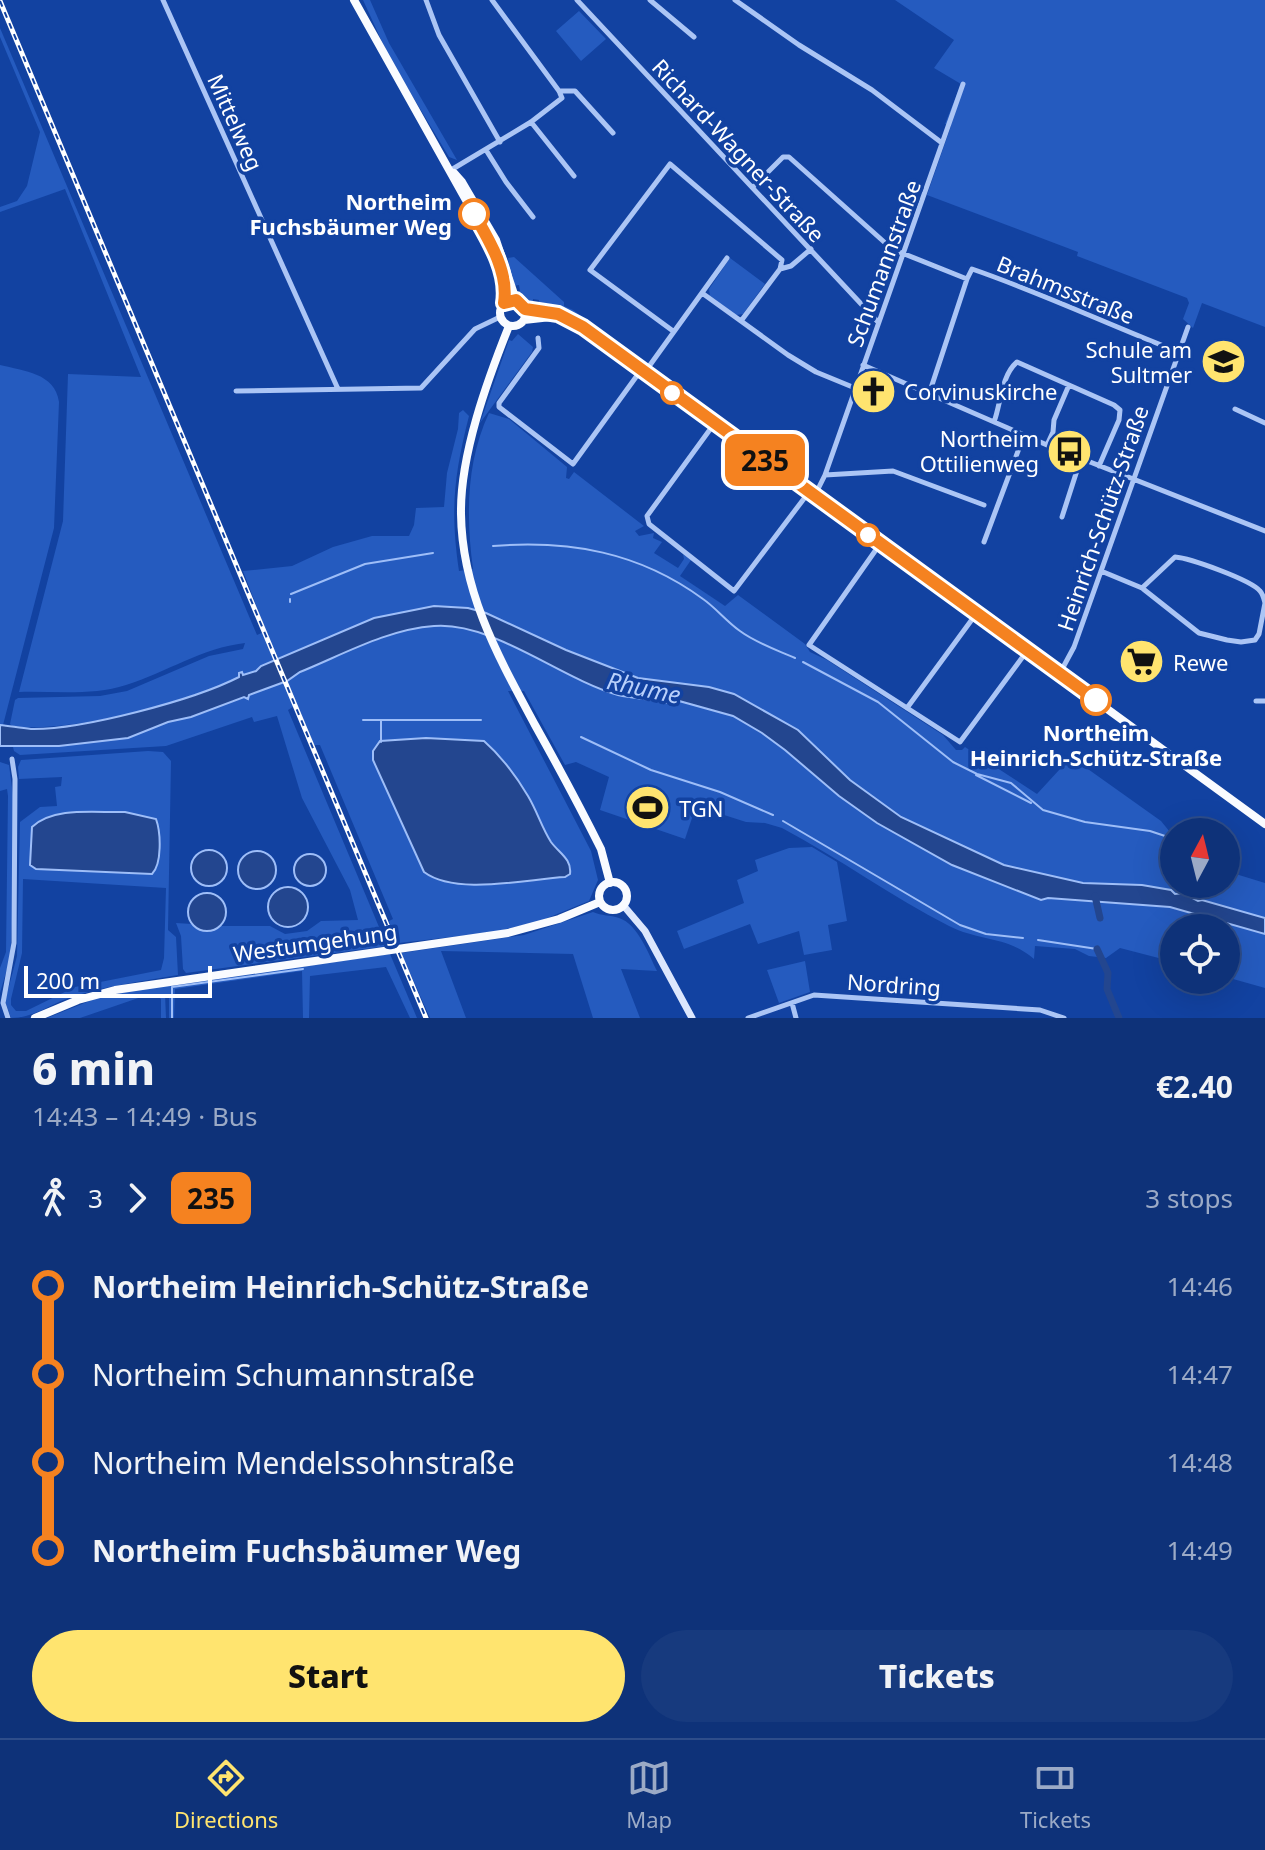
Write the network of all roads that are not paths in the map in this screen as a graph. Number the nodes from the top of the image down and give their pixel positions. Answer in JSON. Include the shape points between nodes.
{"nodes":[{"id":1,"x":163,"y":0,"type":"edge"},
{"id":2,"x":354,"y":0,"type":"edge"},
{"id":3,"x":426,"y":0,"type":"edge"},
{"id":4,"x":492,"y":0,"type":"edge"},
{"id":5,"x":577,"y":0,"type":"edge"},
{"id":6,"x":650,"y":0,"type":"edge"},
{"id":7,"x":735,"y":0,"type":"edge"},
{"id":8,"x":694,"y":37,"type":"dead end"},
{"id":9,"x":963,"y":84,"type":"dead end"},
{"id":10,"x":559,"y":91,"type":"junction"},
{"id":11,"x":531,"y":122,"type":"junction"},
{"id":12,"x":613,"y":133,"type":"dead end"},
{"id":13,"x":500,"y":142,"type":"junction"},
{"id":14,"x":942,"y":143,"type":"junction"},
{"id":15,"x":486,"y":150,"type":"junction"},
{"id":16,"x":451,"y":170,"type":"junction"},
{"id":17,"x":574,"y":176,"type":"dead end"},
{"id":18,"x":753,"y":187,"type":"junction"},
{"id":19,"x":533,"y":217,"type":"dead end"},
{"id":20,"x":811,"y":249,"type":"junction"},
{"id":21,"x":903,"y":255,"type":"junction"},
{"id":22,"x":727,"y":258,"type":"dead end"},
{"id":23,"x":780,"y":269,"type":"junction"},
{"id":24,"x":967,"y":279,"type":"junction"},
{"id":25,"x":702,"y":293,"type":"junction"},
{"id":26,"x":516,"y":300,"type":"junction"},
{"id":27,"x":504,"y":303,"type":"junction"},
{"id":28,"x":525,"y":309,"type":"junction"},
{"id":29,"x":500,"y":317,"type":"junction"},
{"id":30,"x":524,"y":320,"type":"junction"},
{"id":31,"x":741,"y":321,"type":"junction"},
{"id":32,"x":878,"y":322,"type":"junction"},
{"id":33,"x":509,"y":326,"type":"junction"},
{"id":34,"x":1188,"y":327,"type":"dead end"},
{"id":35,"x":673,"y":331,"type":"junction"},
{"id":36,"x":594,"y":337,"type":"junction"},
{"id":37,"x":538,"y":338,"type":"dead end"},
{"id":38,"x":1179,"y":352,"type":"junction"},
{"id":39,"x":863,"y":365,"type":"junction"},
{"id":40,"x":642,"y":372,"type":"junction"},
{"id":41,"x":1069,"y":385,"type":"junction"},
{"id":42,"x":855,"y":388,"type":"junction"},
{"id":43,"x":338,"y":389,"type":"junction"},
{"id":44,"x":236,"y":391,"type":"dead end"},
{"id":45,"x":929,"y":394,"type":"junction"},
{"id":46,"x":1235,"y":409,"type":"dead end"},
{"id":47,"x":994,"y":422,"type":"junction"},
{"id":48,"x":1265,"y":423,"type":"edge"},
{"id":49,"x":714,"y":424,"type":"junction"},
{"id":50,"x":1024,"y":435,"type":"junction"},
{"id":51,"x":1047,"y":445,"type":"junction"},
{"id":52,"x":1081,"y":458,"type":"junction"},
{"id":53,"x":1099,"y":466,"type":"junction"},
{"id":54,"x":825,"y":475,"type":"junction"},
{"id":55,"x":1132,"y":478,"type":"junction"},
{"id":56,"x":811,"y":494,"type":"junction"},
{"id":57,"x":984,"y":505,"type":"dead end"},
{"id":58,"x":1062,"y":517,"type":"dead end"},
{"id":59,"x":1265,"y":531,"type":"edge"},
{"id":60,"x":984,"y":542,"type":"dead end"},
{"id":61,"x":880,"y":544,"type":"junction"},
{"id":62,"x":1101,"y":571,"type":"junction"},
{"id":63,"x":1142,"y":588,"type":"junction"},
{"id":64,"x":1265,"y":603,"type":"edge"},
{"id":65,"x":977,"y":613,"type":"junction"},
{"id":66,"x":1027,"y":650,"type":"junction"},
{"id":67,"x":1060,"y":673,"type":"junction"},
{"id":68,"x":1256,"y":701,"type":"dead end"},
{"id":69,"x":1265,"y":701,"type":"edge"},
{"id":70,"x":907,"y":708,"type":"junction"},
{"id":71,"x":12,"y":759,"type":"dead end"},
{"id":72,"x":1265,"y":824,"type":"edge"},
{"id":73,"x":610,"y":883,"type":"junction"},
{"id":74,"x":600,"y":902,"type":"junction"},
{"id":75,"x":623,"y":905,"type":"junction"},
{"id":76,"x":792,"y":1003,"type":"junction"},
{"id":77,"x":1040,"y":1010,"type":"junction"},
{"id":78,"x":8,"y":1018,"type":"edge"},
{"id":79,"x":35,"y":1018,"type":"edge"},
{"id":80,"x":692,"y":1018,"type":"edge"},
{"id":81,"x":748,"y":1018,"type":"edge"},
{"id":82,"x":796,"y":1018,"type":"edge"},
{"id":83,"x":1039,"y":1018,"type":"edge"},
{"id":84,"x":1064,"y":1018,"type":"edge"}],
"edges":[{"from":1,"to":43,"type":"street","name":"Mittelweg"},
{"from":2,"to":16,"type":"main road"},
{"from":3,"to":13,"type":"street","via":[[439,35]]},
{"from":4,"to":10,"type":"street"},
{"from":5,"to":18,"type":"street","name":"Richard-Wagner-Straße"},
{"from":6,"to":8,"type":"street"},
{"from":7,"to":14,"type":"street"},
{"from":9,"to":14,"type":"street","name":"Schumannstraße"},
{"from":10,"to":11,"type":"street","via":[[562,98]]},
{"from":10,"to":12,"type":"street","via":[[575,91]]},
{"from":11,"to":13,"type":"street"},
{"from":11,"to":17,"type":"street"},
{"from":13,"to":15,"type":"street"},
{"from":14,"to":21,"type":"street","name":"Schumannstraße"},
{"from":15,"to":16,"type":"street"},
{"from":15,"to":19,"type":"street"},
{"from":16,"to":26,"type":"main road","via":[[496,240]]},
{"from":16,"to":27,"type":"main road","via":[[495,255]]},
{"from":18,"to":20,"type":"street","name":"Richard-Wagner-Straße"},
{"from":18,"to":21,"type":"street","name":"Brahmsstraße","via":[[789,157]]},
{"from":20,"to":23,"type":"street"},
{"from":20,"to":32,"type":"street","name":"Richard-Wagner-Straße"},
{"from":21,"to":24,"type":"street","name":"Brahmsstraße"},
{"from":21,"to":32,"type":"street","name":"Schumannstraße"},
{"from":22,"to":25,"type":"street"},
{"from":23,"to":31,"type":"street"},
{"from":23,"to":35,"type":"street","via":[[782,260],[670,164],[590,270]]},
{"from":24,"to":38,"type":"street","name":"Brahmsstraße","via":[[972,269],[1029,288]]},
{"from":24,"to":45,"type":"street"},
{"from":25,"to":31,"type":"street"},
{"from":25,"to":35,"type":"street"},
{"from":26,"to":27,"type":"main road"},
{"from":26,"to":28,"type":"main road"},
{"from":27,"to":29,"type":"main road"},
{"from":28,"to":30,"type":"main road"},
{"from":28,"to":36,"type":"main road","via":[[565,317]]},
{"from":29,"to":33,"type":"main road"},
{"from":29,"to":43,"type":"street","via":[[475,329],[421,388]]},
{"from":30,"to":33,"type":"main road"},
{"from":30,"to":36,"type":"main road","via":[[560,319]]},
{"from":31,"to":42,"type":"street","via":[[807,366]]},
{"from":32,"to":39,"type":"street","name":"Schumannstraße"},
{"from":33,"to":73,"type":"main road","via":[[476,424],[462,486],[467,570],[482,621],[601,849]]},
{"from":34,"to":38,"type":"street","name":"Heinrich-Schütz-Straße"},
{"from":35,"to":40,"type":"street"},
{"from":36,"to":40,"type":"main road"},
{"from":37,"to":40,"type":"street","via":[[539,348],[499,407],[573,464]]},
{"from":38,"to":55,"type":"street","name":"Heinrich-Schütz-Straße"},
{"from":39,"to":42,"type":"street","name":"Schumannstraße"},
{"from":39,"to":45,"type":"street"},
{"from":40,"to":49,"type":"main road"},
{"from":41,"to":47,"type":"street","via":[[1017,362],[1003,386]]},
{"from":41,"to":51,"type":"street"},
{"from":41,"to":53,"type":"street","via":[[1120,410]]},
{"from":42,"to":54,"type":"street","name":"Schumannstraße"},
{"from":43,"to":44,"type":"street"},
{"from":45,"to":47,"type":"street"},
{"from":46,"to":48,"type":"street"},
{"from":47,"to":50,"type":"street"},
{"from":49,"to":56,"type":"main road"},
{"from":49,"to":56,"type":"street","name":"Schumannstraße","via":[[647,516],[649,524],[734,591]]},
{"from":50,"to":51,"type":"street"},
{"from":50,"to":60,"type":"street"},
{"from":51,"to":52,"type":"street"},
{"from":52,"to":53,"type":"street"},
{"from":52,"to":58,"type":"street"},
{"from":53,"to":55,"type":"street"},
{"from":54,"to":56,"type":"street","name":"Schumannstraße"},
{"from":54,"to":57,"type":"street","via":[[893,471]]},
{"from":55,"to":59,"type":"street"},
{"from":55,"to":62,"type":"street","name":"Heinrich-Schütz-Straße"},
{"from":56,"to":61,"type":"main road"},
{"from":61,"to":65,"type":"main road"},
{"from":61,"to":70,"type":"street","via":[[809,645]]},
{"from":62,"to":63,"type":"street"},
{"from":62,"to":67,"type":"street","name":"Heinrich-Schütz-Straße"},
{"from":63,"to":64,"type":"street","via":[[1175,557],[1187,558],[1252,585],[1262,592]]},
{"from":63,"to":64,"type":"street","via":[[1199,633],[1241,642],[1259,634]]},
{"from":65,"to":66,"type":"main road"},
{"from":65,"to":70,"type":"street"},
{"from":66,"to":67,"type":"main road"},
{"from":66,"to":70,"type":"street","via":[[960,742]]},
{"from":67,"to":72,"type":"main road"},
{"from":68,"to":69,"type":"street"},
{"from":71,"to":78,"type":"street","via":[[14,943],[3,1003]]},
{"from":73,"to":74,"type":"main road","via":[[600,891]]},
{"from":73,"to":75,"type":"main road","via":[[624,889]]},
{"from":74,"to":75,"type":"main road","via":[[612,910]]},
{"from":74,"to":79,"type":"main road","name":"Westumgehung","via":[[508,933],[115,990]]},
{"from":75,"to":80,"type":"main road","via":[[645,931]]},
{"from":76,"to":77,"type":"street","name":"Nordring","via":[[814,995]]},
{"from":76,"to":81,"type":"street","name":"Nordring"},
{"from":76,"to":82,"type":"street"},
{"from":77,"to":83,"type":"street"},
{"from":77,"to":84,"type":"street","name":"Nordring"}]}
